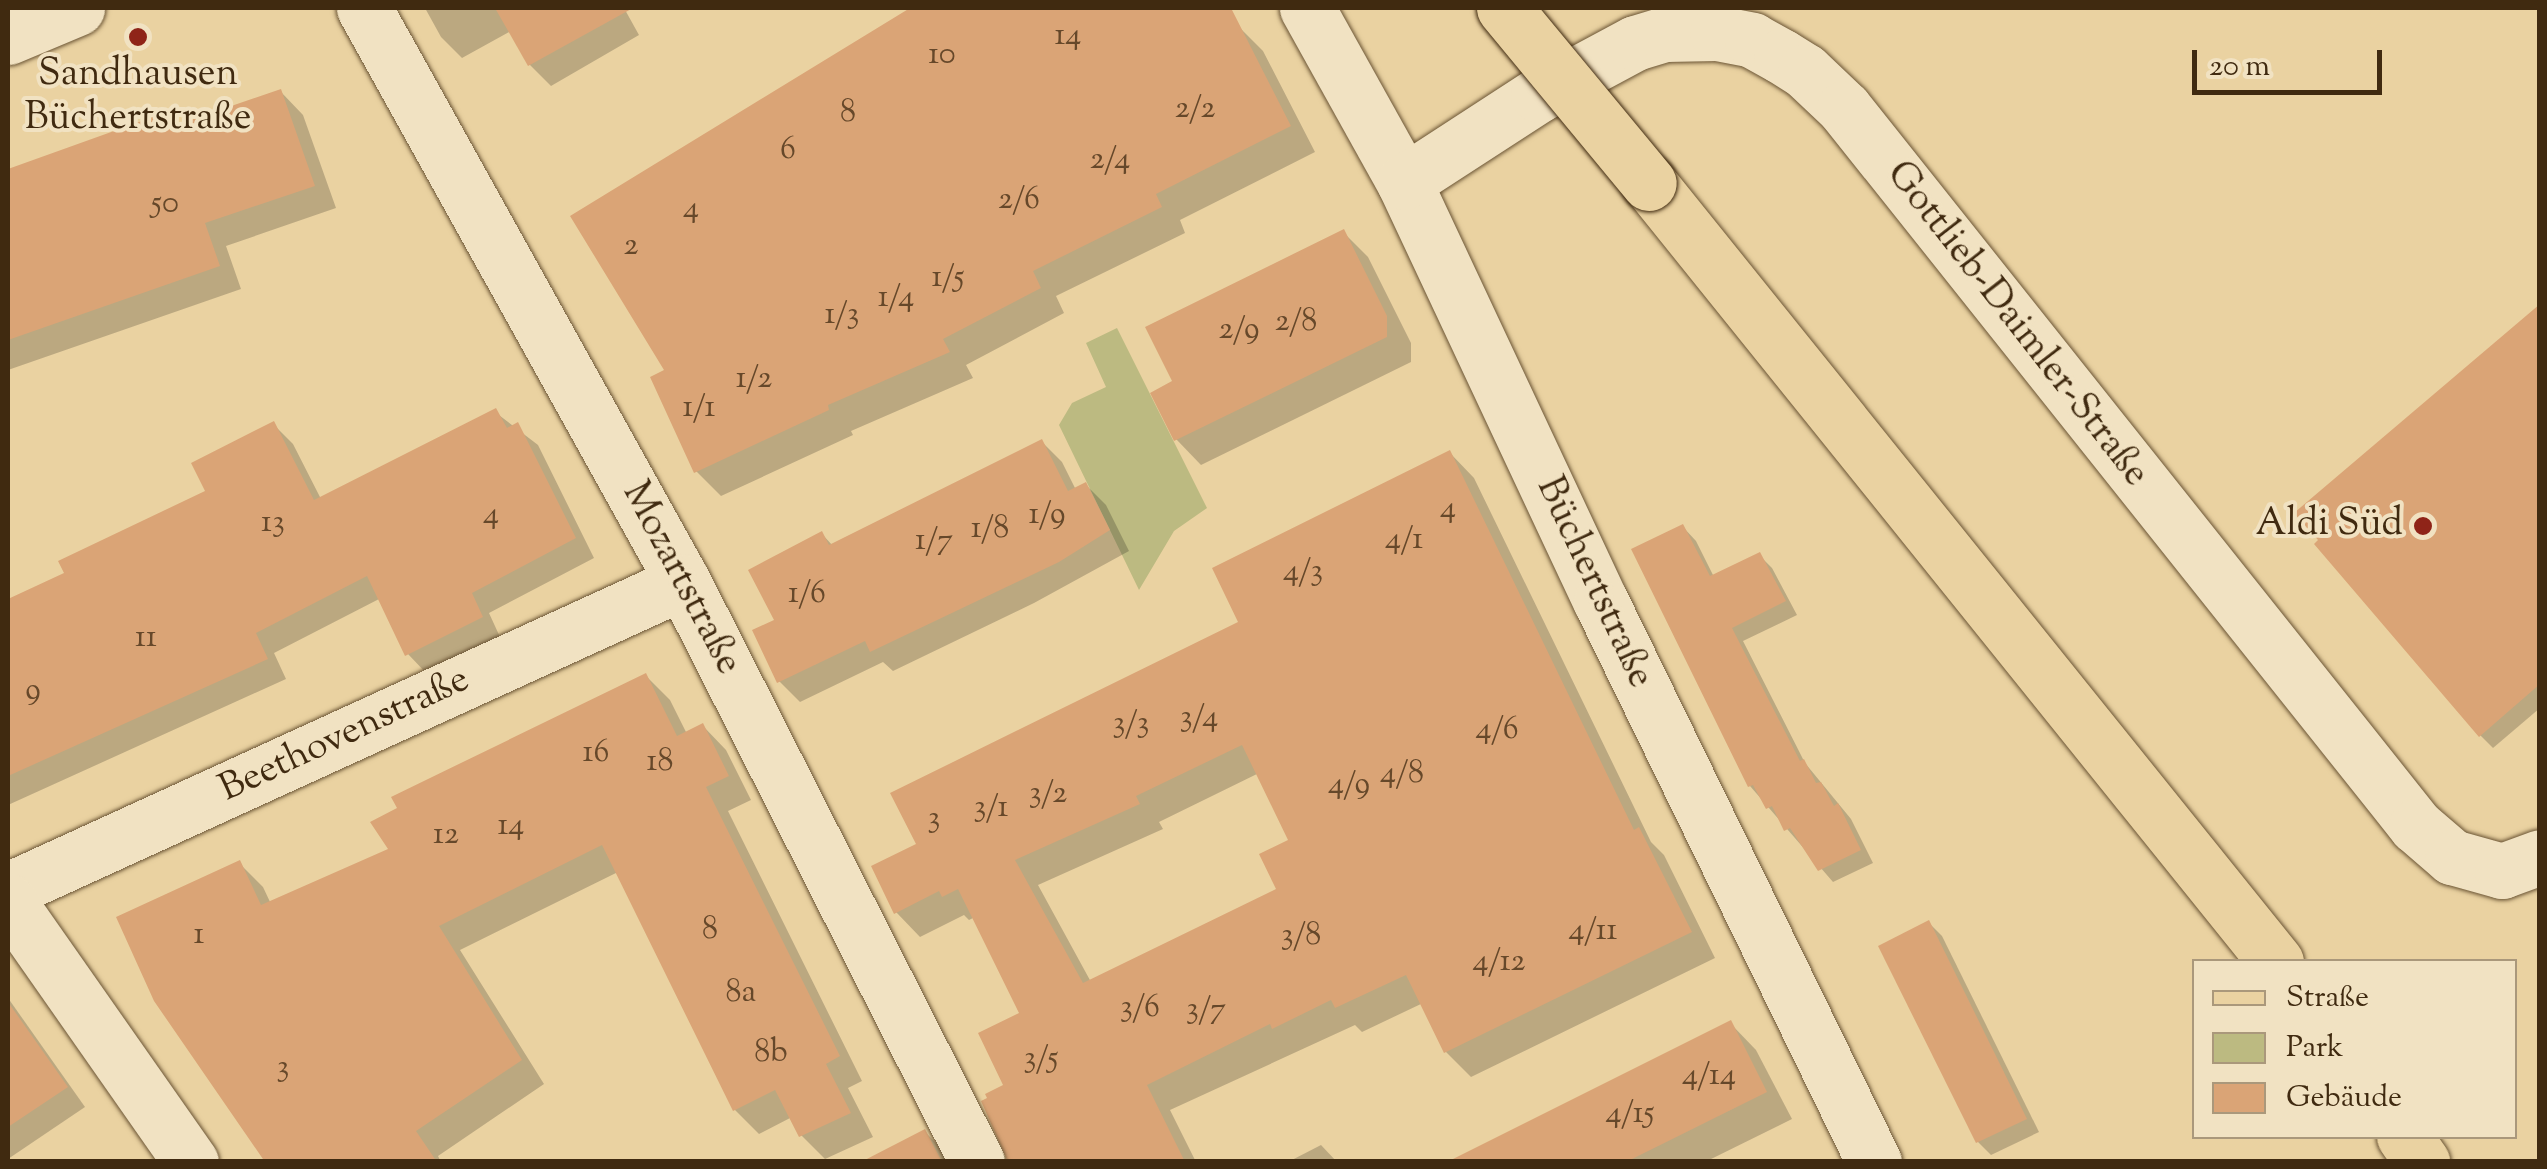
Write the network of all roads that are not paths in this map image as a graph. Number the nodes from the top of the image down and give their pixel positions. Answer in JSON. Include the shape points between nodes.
{"nodes":[{"id":1,"x":76,"y":8,"type":"edge"},
{"id":2,"x":364,"y":8,"type":"edge"},
{"id":3,"x":1308,"y":8,"type":"edge"},
{"id":4,"x":1504,"y":8,"type":"edge"},
{"id":5,"x":8,"y":37,"type":"edge"},
{"id":6,"x":1404,"y":182,"type":"junction"},
{"id":7,"x":683,"y":582,"type":"junction"},
{"id":8,"x":2540,"y":858,"type":"edge"},
{"id":9,"x":8,"y":890,"type":"edge"},
{"id":10,"x":8,"y":902,"type":"edge"},
{"id":11,"x":2274,"y":959,"type":"edge"},
{"id":12,"x":2406,"y":1139,"type":"edge"},
{"id":13,"x":191,"y":1162,"type":"edge"},
{"id":14,"x":977,"y":1162,"type":"edge"},
{"id":15,"x":1874,"y":1162,"type":"edge"},
{"id":16,"x":2422,"y":1162,"type":"edge"}],
"edges":[{"from":1,"to":5,"type":"street"},
{"from":2,"to":7,"type":"street","name":"Mozartstraße"},
{"from":3,"to":6,"type":"street","name":"Büchertstraße"},
{"from":4,"to":11,"type":"main road","bridge":true},
{"from":6,"to":8,"type":"street","name":"Gottlieb-Daimler-Straße","via":[[1538,95],[1635,43],[1664,34],[1717,33],[1752,40],[1781,56],[1844,108],[2416,826],[2452,857],[2502,871]]},
{"from":6,"to":15,"type":"street","name":"Büchertstraße"},
{"from":7,"to":9,"type":"street","name":"Beethovenstraße"},
{"from":7,"to":14,"type":"street","name":"Mozartstraße"},
{"from":10,"to":13,"type":"street"},
{"from":12,"to":16,"type":"main road"}]}
